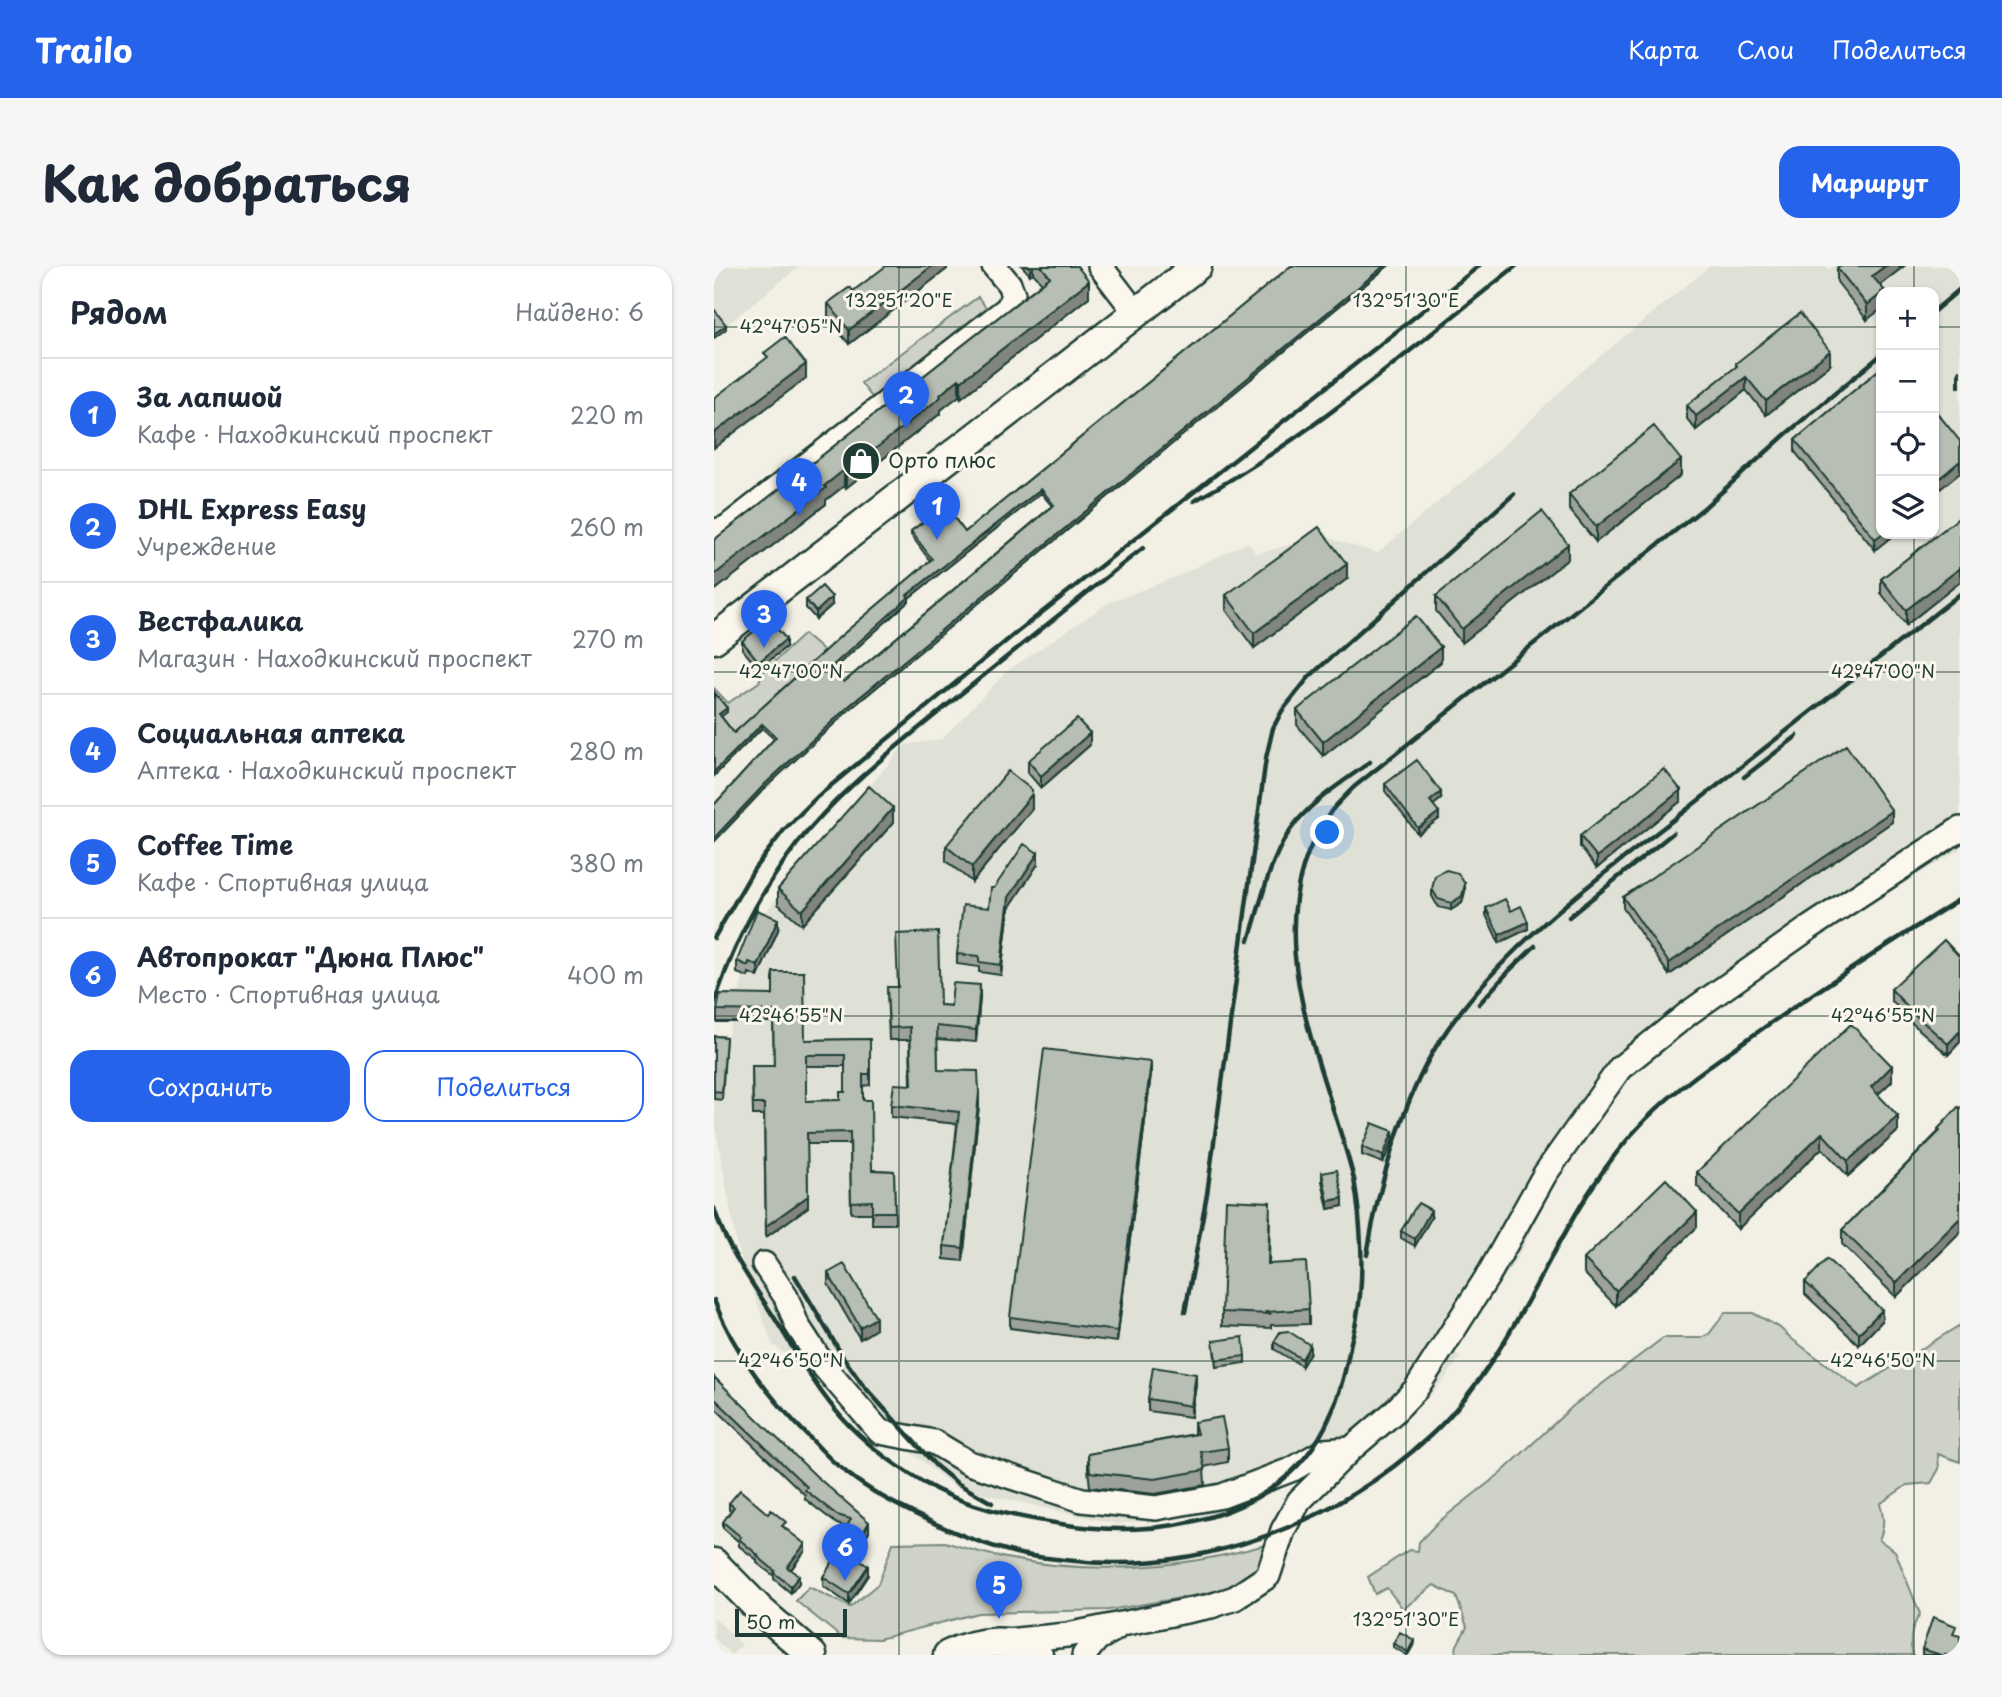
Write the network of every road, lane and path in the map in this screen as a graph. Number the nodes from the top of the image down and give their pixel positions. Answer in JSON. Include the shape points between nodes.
{"nodes":[{"id":1,"x":994,"y":266,"type":"edge"},
{"id":2,"x":1100,"y":266,"type":"edge"},
{"id":3,"x":1197,"y":266,"type":"edge"},
{"id":4,"x":1136,"y":313,"type":"junction"},
{"id":5,"x":715,"y":531,"type":"edge"},
{"id":6,"x":714,"y":639,"type":"edge"},
{"id":7,"x":1960,"y":829,"type":"edge"},
{"id":8,"x":764,"y":1264,"type":"dead end"},
{"id":9,"x":1351,"y":1449,"type":"junction"},
{"id":10,"x":714,"y":1563,"type":"edge"},
{"id":11,"x":1135,"y":1622,"type":"junction"},
{"id":12,"x":1000,"y":1642,"type":"junction"},
{"id":13,"x":960,"y":1649,"type":"edge"},
{"id":14,"x":810,"y":1652,"type":"edge"},
{"id":15,"x":935,"y":1655,"type":"edge"},
{"id":16,"x":1038,"y":1655,"type":"edge"},
{"id":17,"x":1084,"y":1655,"type":"edge"}],
"edges":[{"from":1,"to":5,"type":"street","via":[[1013,294],[1009,307],[726,528]]},
{"from":2,"to":4,"type":"street"},
{"from":3,"to":4,"type":"main road"},
{"from":4,"to":6,"type":"main road"},
{"from":7,"to":9,"type":"street","via":[[1798,935],[1620,1068],[1545,1174],[1416,1389]]},
{"from":8,"to":9,"type":"street","via":[[825,1368],[880,1432],[934,1442],[969,1463],[1082,1500],[1156,1508],[1222,1496],[1293,1469],[1324,1451]]},
{"from":9,"to":11,"type":"street","via":[[1299,1501],[1283,1530],[1268,1576],[1235,1598]]},
{"from":10,"to":14,"type":"main road"},
{"from":11,"to":12,"type":"street"},
{"from":11,"to":17,"type":"street","via":[[1097,1639]]},
{"from":12,"to":13,"type":"main road"},
{"from":12,"to":16,"type":"main road"},
{"from":13,"to":15,"type":"main road"}]}
